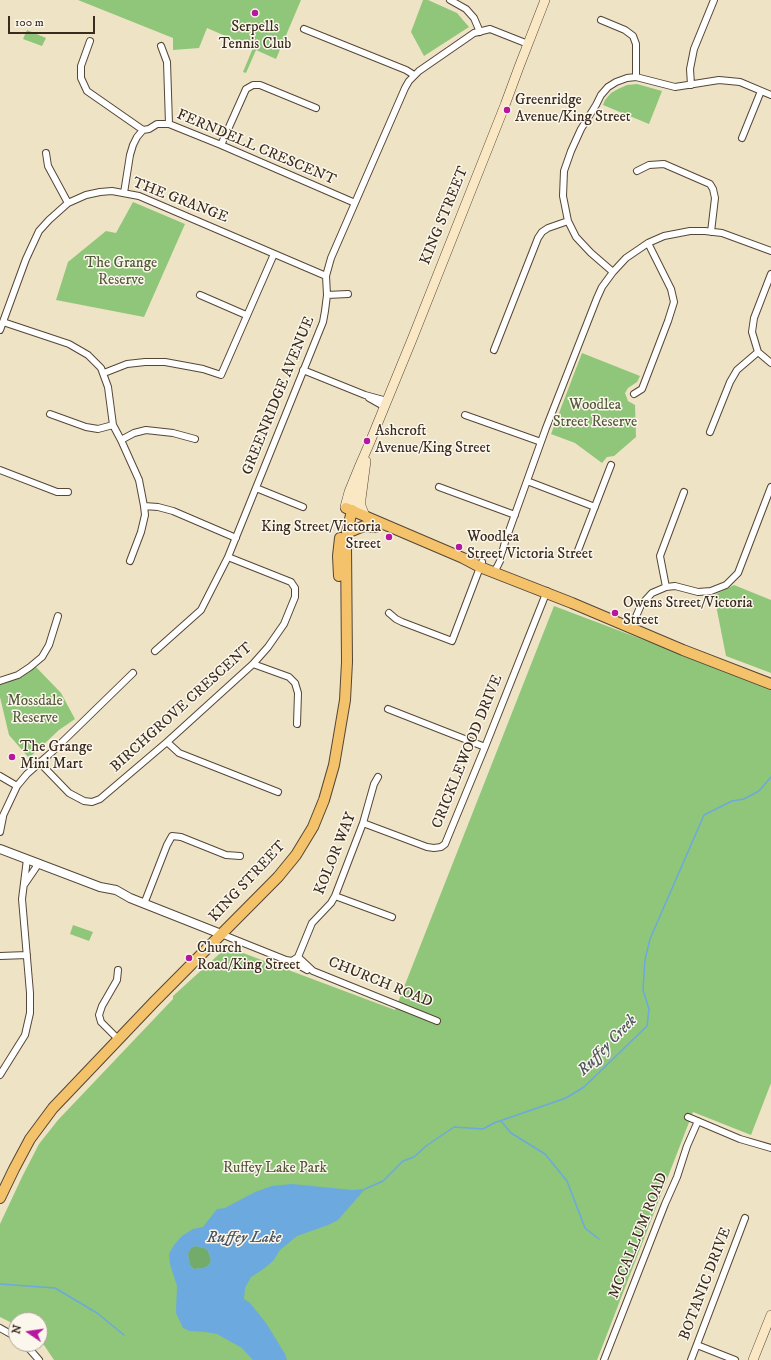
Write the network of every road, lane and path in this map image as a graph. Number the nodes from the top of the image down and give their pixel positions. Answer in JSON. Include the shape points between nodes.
{"nodes":[{"id":1,"x":450,"y":0,"type":"edge"},
{"id":2,"x":545,"y":0,"type":"edge"},
{"id":3,"x":714,"y":0,"type":"edge"},
{"id":4,"x":601,"y":20,"type":"dead end"},
{"id":5,"x":304,"y":29,"type":"dead end"},
{"id":6,"x":480,"y":32,"type":"junction"},
{"id":7,"x":90,"y":40,"type":"dead end"},
{"id":8,"x":528,"y":44,"type":"junction"},
{"id":9,"x":161,"y":46,"type":"dead end"},
{"id":10,"x":414,"y":76,"type":"junction"},
{"id":11,"x":636,"y":78,"type":"junction"},
{"id":12,"x":692,"y":85,"type":"junction"},
{"id":13,"x":761,"y":91,"type":"junction"},
{"id":14,"x":771,"y":95,"type":"edge"},
{"id":15,"x":316,"y":108,"type":"dead end"},
{"id":16,"x":169,"y":124,"type":"junction"},
{"id":17,"x":143,"y":130,"type":"junction"},
{"id":18,"x":742,"y":138,"type":"dead end"},
{"id":19,"x":221,"y":145,"type":"junction"},
{"id":20,"x":46,"y":153,"type":"dead end"},
{"id":21,"x":637,"y":171,"type":"dead end"},
{"id":22,"x":124,"y":193,"type":"junction"},
{"id":23,"x":68,"y":203,"type":"junction"},
{"id":24,"x":354,"y":203,"type":"junction"},
{"id":25,"x":568,"y":221,"type":"junction"},
{"id":26,"x":712,"y":232,"type":"junction"},
{"id":27,"x":648,"y":243,"type":"junction"},
{"id":28,"x":771,"y":251,"type":"edge"},
{"id":29,"x":274,"y":254,"type":"junction"},
{"id":30,"x":613,"y":272,"type":"junction"},
{"id":31,"x":326,"y":276,"type":"junction"},
{"id":32,"x":771,"y":276,"type":"edge"},
{"id":33,"x":348,"y":294,"type":"dead end"},
{"id":34,"x":200,"y":295,"type":"dead end"},
{"id":35,"x":327,"y":295,"type":"junction"},
{"id":36,"x":246,"y":315,"type":"junction"},
{"id":37,"x":3,"y":322,"type":"junction"},
{"id":38,"x":0,"y":330,"type":"edge"},
{"id":39,"x":494,"y":350,"type":"dead end"},
{"id":40,"x":758,"y":352,"type":"junction"},
{"id":41,"x":771,"y":362,"type":"edge"},
{"id":42,"x":303,"y":370,"type":"junction"},
{"id":43,"x":104,"y":373,"type":"junction"},
{"id":44,"x":634,"y":394,"type":"dead end"},
{"id":45,"x":386,"y":404,"type":"junction"},
{"id":46,"x":50,"y":414,"type":"dead end"},
{"id":47,"x":465,"y":414,"type":"dead end"},
{"id":48,"x":113,"y":425,"type":"junction"},
{"id":49,"x":710,"y":432,"type":"dead end"},
{"id":50,"x":196,"y":439,"type":"dead end"},
{"id":51,"x":121,"y":440,"type":"junction"},
{"id":52,"x":370,"y":442,"type":"junction"},
{"id":53,"x":541,"y":442,"type":"junction"},
{"id":54,"x":366,"y":461,"type":"junction"},
{"id":55,"x":611,"y":465,"type":"dead end"},
{"id":56,"x":0,"y":470,"type":"edge"},
{"id":57,"x":527,"y":481,"type":"junction"},
{"id":58,"x":438,"y":487,"type":"dead end"},
{"id":59,"x":771,"y":487,"type":"edge"},
{"id":60,"x":256,"y":488,"type":"junction"},
{"id":61,"x":68,"y":492,"type":"dead end"},
{"id":62,"x":684,"y":492,"type":"dead end"},
{"id":63,"x":144,"y":506,"type":"junction"},
{"id":64,"x":303,"y":507,"type":"dead end"},
{"id":65,"x":595,"y":507,"type":"junction"},
{"id":66,"x":347,"y":512,"type":"junction"},
{"id":67,"x":515,"y":515,"type":"junction"},
{"id":68,"x":365,"y":516,"type":"junction"},
{"id":69,"x":376,"y":527,"type":"junction"},
{"id":70,"x":347,"y":533,"type":"junction"},
{"id":71,"x":236,"y":538,"type":"junction"},
{"id":72,"x":446,"y":551,"type":"junction"},
{"id":73,"x":577,"y":553,"type":"dead end"},
{"id":74,"x":228,"y":557,"type":"junction"},
{"id":75,"x":130,"y":561,"type":"dead end"},
{"id":76,"x":481,"y":564,"type":"junction"},
{"id":77,"x":495,"y":568,"type":"junction"},
{"id":78,"x":666,"y":588,"type":"junction"},
{"id":79,"x":547,"y":592,"type":"junction"},
{"id":80,"x":389,"y":613,"type":"dead end"},
{"id":81,"x":58,"y":616,"type":"dead end"},
{"id":82,"x":631,"y":628,"type":"junction"},
{"id":83,"x":346,"y":633,"type":"junction"},
{"id":84,"x":155,"y":651,"type":"dead end"},
{"id":85,"x":253,"y":664,"type":"junction"},
{"id":86,"x":133,"y":673,"type":"dead end"},
{"id":87,"x":0,"y":681,"type":"edge"},
{"id":88,"x":771,"y":684,"type":"edge"},
{"id":89,"x":388,"y":709,"type":"dead end"},
{"id":90,"x":297,"y":724,"type":"dead end"},
{"id":91,"x":167,"y":742,"type":"junction"},
{"id":92,"x":485,"y":746,"type":"junction"},
{"id":93,"x":39,"y":762,"type":"junction"},
{"id":94,"x":0,"y":776,"type":"edge"},
{"id":95,"x":378,"y":777,"type":"dead end"},
{"id":96,"x":17,"y":786,"type":"junction"},
{"id":97,"x":278,"y":792,"type":"dead end"},
{"id":98,"x":4,"y":816,"type":"junction"},
{"id":99,"x":0,"y":822,"type":"edge"},
{"id":100,"x":363,"y":823,"type":"junction"},
{"id":101,"x":0,"y":832,"type":"edge"},
{"id":102,"x":0,"y":849,"type":"edge"},
{"id":103,"x":240,"y":856,"type":"dead end"},
{"id":104,"x":27,"y":859,"type":"junction"},
{"id":105,"x":39,"y":863,"type":"junction"},
{"id":106,"x":23,"y":886,"type":"junction"},
{"id":107,"x":335,"y":896,"type":"junction"},
{"id":108,"x":144,"y":904,"type":"junction"},
{"id":109,"x":392,"y":917,"type":"dead end"},
{"id":110,"x":221,"y":934,"type":"junction"},
{"id":111,"x":26,"y":955,"type":"junction"},
{"id":112,"x":0,"y":956,"type":"edge"},
{"id":113,"x":296,"y":958,"type":"junction"},
{"id":114,"x":118,"y":970,"type":"dead end"},
{"id":115,"x":437,"y":1021,"type":"dead end"},
{"id":116,"x":119,"y":1040,"type":"junction"},
{"id":117,"x":0,"y":1075,"type":"edge"},
{"id":118,"x":688,"y":1117,"type":"dead end"},
{"id":119,"x":698,"y":1121,"type":"junction"},
{"id":120,"x":771,"y":1148,"type":"edge"},
{"id":121,"x":0,"y":1198,"type":"edge"},
{"id":122,"x":745,"y":1218,"type":"dead end"},
{"id":123,"x":771,"y":1315,"type":"edge"},
{"id":124,"x":696,"y":1345,"type":"junction"},
{"id":125,"x":32,"y":1352,"type":"edge"},
{"id":126,"x":39,"y":1360,"type":"edge"},
{"id":127,"x":604,"y":1360,"type":"edge"},
{"id":128,"x":691,"y":1360,"type":"edge"},
{"id":129,"x":735,"y":1360,"type":"edge"},
{"id":130,"x":753,"y":1360,"type":"edge"}],
"edges":[{"from":1,"to":6,"type":"street","via":[[466,9],[474,18]]},
{"from":2,"to":8,"type":"main road","name":"KING STREET"},
{"from":3,"to":12,"type":"street","via":[[694,49],[690,69]]},
{"from":4,"to":11,"type":"street","via":[[633,36],[636,44]]},
{"from":5,"to":10,"type":"street","via":[[406,70]]},
{"from":6,"to":8,"type":"street","name":"GREENRIDGE AVENUE","via":[[490,29]]},
{"from":6,"to":10,"type":"street","name":"GREENRIDGE AVENUE","via":[[466,37]]},
{"from":7,"to":17,"type":"street","via":[[81,66],[80,78],[87,92]]},
{"from":8,"to":45,"type":"main road","name":"KING STREET"},
{"from":9,"to":16,"type":"street","via":[[167,62]]},
{"from":10,"to":24,"type":"street","name":"GREENRIDGE AVENUE","via":[[405,88]]},
{"from":11,"to":12,"type":"street","via":[[675,87]]},
{"from":11,"to":25,"type":"street","via":[[627,78],[608,87],[601,94],[581,129],[564,171],[562,196]]},
{"from":12,"to":13,"type":"street","via":[[719,80],[740,82]]},
{"from":13,"to":14,"type":"street"},
{"from":13,"to":18,"type":"street"},
{"from":15,"to":19,"type":"street","via":[[260,85],[253,85],[246,89],[242,96]]},
{"from":16,"to":17,"type":"street","name":"FERNDELL CRESCENT","via":[[157,124]]},
{"from":16,"to":19,"type":"street","name":"FERNDELL CRESCENT"},
{"from":17,"to":22,"type":"street","via":[[133,145]]},
{"from":19,"to":24,"type":"street","name":"FERNDELL CRESCENT"},
{"from":20,"to":23,"type":"street","via":[[48,166]]},
{"from":21,"to":26,"type":"street","via":[[649,165],[664,164],[710,184],[715,198]]},
{"from":22,"to":23,"type":"street","name":"THE GRANGE","via":[[100,192]]},
{"from":22,"to":29,"type":"street","name":"THE GRANGE","via":[[151,201]]},
{"from":23,"to":37,"type":"street","name":"THE GRANGE","via":[[39,231]]},
{"from":24,"to":31,"type":"street","name":"GREENRIDGE AVENUE"},
{"from":25,"to":30,"type":"street","via":[[585,248]]},
{"from":25,"to":39,"type":"street","via":[[548,228],[538,238]]},
{"from":26,"to":27,"type":"street","via":[[680,232]]},
{"from":26,"to":28,"type":"street","via":[[728,235]]},
{"from":27,"to":30,"type":"street","via":[[629,255]]},
{"from":27,"to":44,"type":"street","via":[[671,290],[674,302],[642,389]]},
{"from":29,"to":31,"type":"street","name":"THE GRANGE"},
{"from":29,"to":36,"type":"street"},
{"from":30,"to":53,"type":"street","via":[[597,298]]},
{"from":31,"to":35,"type":"street","name":"GREENRIDGE AVENUE"},
{"from":32,"to":40,"type":"street","via":[[754,318],[752,332]]},
{"from":33,"to":35,"type":"street"},
{"from":34,"to":36,"type":"street"},
{"from":35,"to":42,"type":"street","name":"GREENRIDGE AVENUE","via":[[323,322]]},
{"from":36,"to":43,"type":"street","via":[[221,375],[165,362],[127,364]]},
{"from":37,"to":38,"type":"street","name":"THE GRANGE"},
{"from":37,"to":43,"type":"street","via":[[69,344],[88,355]]},
{"from":40,"to":41,"type":"street"},
{"from":40,"to":49,"type":"street","via":[[737,370]]},
{"from":42,"to":45,"type":"street"},
{"from":42,"to":60,"type":"street","name":"GREENRIDGE AVENUE"},
{"from":43,"to":48,"type":"street"},
{"from":45,"to":52,"type":"main road","name":"KING STREET"},
{"from":46,"to":48,"type":"street","via":[[86,427],[98,429]]},
{"from":47,"to":53,"type":"street"},
{"from":48,"to":51,"type":"street"},
{"from":50,"to":51,"type":"street","via":[[158,430],[146,430]]},
{"from":51,"to":63,"type":"street","via":[[139,480]]},
{"from":52,"to":54,"type":"main road","name":"KING STREET"},
{"from":52,"to":66,"type":"main road","name":"KING STREET","via":[[352,485]]},
{"from":53,"to":57,"type":"street"},
{"from":54,"to":66,"type":"main road","name":"KING STREET"},
{"from":54,"to":68,"type":"main road","via":[[360,499]]},
{"from":55,"to":65,"type":"street"},
{"from":56,"to":61,"type":"street","via":[[57,492]]},
{"from":57,"to":65,"type":"street"},
{"from":57,"to":67,"type":"street"},
{"from":58,"to":67,"type":"street"},
{"from":59,"to":78,"type":"street","via":[[738,573],[726,585],[711,591],[698,592],[675,586]]},
{"from":60,"to":64,"type":"street"},
{"from":60,"to":71,"type":"street","name":"GREENRIDGE AVENUE"},
{"from":62,"to":78,"type":"street","via":[[660,556]]},
{"from":63,"to":71,"type":"street","via":[[173,511]]},
{"from":63,"to":75,"type":"street","via":[[145,515],[141,532]]},
{"from":65,"to":73,"type":"street"},
{"from":66,"to":68,"type":"main road"},
{"from":66,"to":69,"type":"main road"},
{"from":66,"to":70,"type":"main road","name":"KING STREET"},
{"from":66,"to":83,"type":"main road","name":"KING STREET","via":[[338,556]]},
{"from":67,"to":77,"type":"street"},
{"from":68,"to":72,"type":"main road"},
{"from":69,"to":70,"type":"main road","via":[[364,526]]},
{"from":69,"to":72,"type":"main road"},
{"from":70,"to":83,"type":"main road","name":"KING STREET"},
{"from":71,"to":74,"type":"street","name":"GREENRIDGE AVENUE"},
{"from":72,"to":76,"type":"main road"},
{"from":74,"to":84,"type":"street","name":"GREENRIDGE AVENUE","via":[[201,610]]},
{"from":74,"to":85,"type":"street","name":"BIRCHGROVE CRESCENT","via":[[290,582],[295,588],[295,597],[284,624]]},
{"from":76,"to":77,"type":"main road"},
{"from":76,"to":80,"type":"street","via":[[452,641],[402,622]]},
{"from":77,"to":79,"type":"main road"},
{"from":78,"to":82,"type":"street","via":[[652,593],[641,605]]},
{"from":79,"to":82,"type":"main road"},
{"from":79,"to":92,"type":"street","name":"CRICKLEWOOD DRIVE"},
{"from":81,"to":87,"type":"street","via":[[49,645],[42,657],[18,675]]},
{"from":82,"to":88,"type":"main road"},
{"from":83,"to":110,"type":"main road","name":"KING STREET","via":[[347,675],[344,712],[334,765],[317,817],[289,865]]},
{"from":85,"to":90,"type":"street","via":[[289,676],[295,683],[298,693]]},
{"from":85,"to":91,"type":"street","name":"BIRCHGROVE CRESCENT"},
{"from":86,"to":93,"type":"street"},
{"from":89,"to":92,"type":"street"},
{"from":91,"to":93,"type":"street","name":"BIRCHGROVE CRESCENT","via":[[100,799],[92,802],[69,793]]},
{"from":91,"to":97,"type":"street","via":[[179,753]]},
{"from":92,"to":100,"type":"street","name":"CRICKLEWOOD DRIVE","via":[[447,840],[441,847],[427,847]]},
{"from":93,"to":96,"type":"street"},
{"from":94,"to":96,"type":"street"},
{"from":95,"to":100,"type":"street","name":"KOLOR WAY"},
{"from":96,"to":98,"type":"street"},
{"from":98,"to":99,"type":"street"},
{"from":98,"to":101,"type":"street"},
{"from":100,"to":107,"type":"street","name":"KOLOR WAY"},
{"from":102,"to":104,"type":"street","name":"CHURCH ROAD"},
{"from":103,"to":108,"type":"street","via":[[226,855],[171,833]]},
{"from":104,"to":105,"type":"street","name":"CHURCH ROAD"},
{"from":104,"to":106,"type":"street"},
{"from":105,"to":106,"type":"street"},
{"from":105,"to":108,"type":"street","name":"CHURCH ROAD","via":[[100,887],[116,890]]},
{"from":106,"to":111,"type":"street"},
{"from":107,"to":109,"type":"street"},
{"from":107,"to":113,"type":"street","name":"KOLOR WAY","via":[[312,923]]},
{"from":108,"to":110,"type":"street","name":"CHURCH ROAD"},
{"from":110,"to":113,"type":"street","name":"CHURCH ROAD","via":[[286,960]]},
{"from":110,"to":116,"type":"main road","name":"KING STREET"},
{"from":111,"to":112,"type":"street"},
{"from":111,"to":117,"type":"street","via":[[30,993],[29,1019],[24,1035]]},
{"from":113,"to":115,"type":"street","name":"CHURCH ROAD","via":[[313,971]]},
{"from":114,"to":116,"type":"street","via":[[117,980],[99,1015],[102,1022]]},
{"from":116,"to":121,"type":"main road","name":"KING STREET","via":[[64,1096],[38,1127],[19,1158]]},
{"from":118,"to":119,"type":"street"},
{"from":119,"to":120,"type":"street","via":[[740,1139]]},
{"from":119,"to":127,"type":"street","name":"MCCALLUM ROAD"},
{"from":122,"to":124,"type":"street","name":"BOTANIC DRIVE"},
{"from":123,"to":130,"type":"main road"},
{"from":124,"to":128,"type":"street","name":"BOTANIC DRIVE"},
{"from":124,"to":129,"type":"street"},
{"from":125,"to":126,"type":"street"}]}
